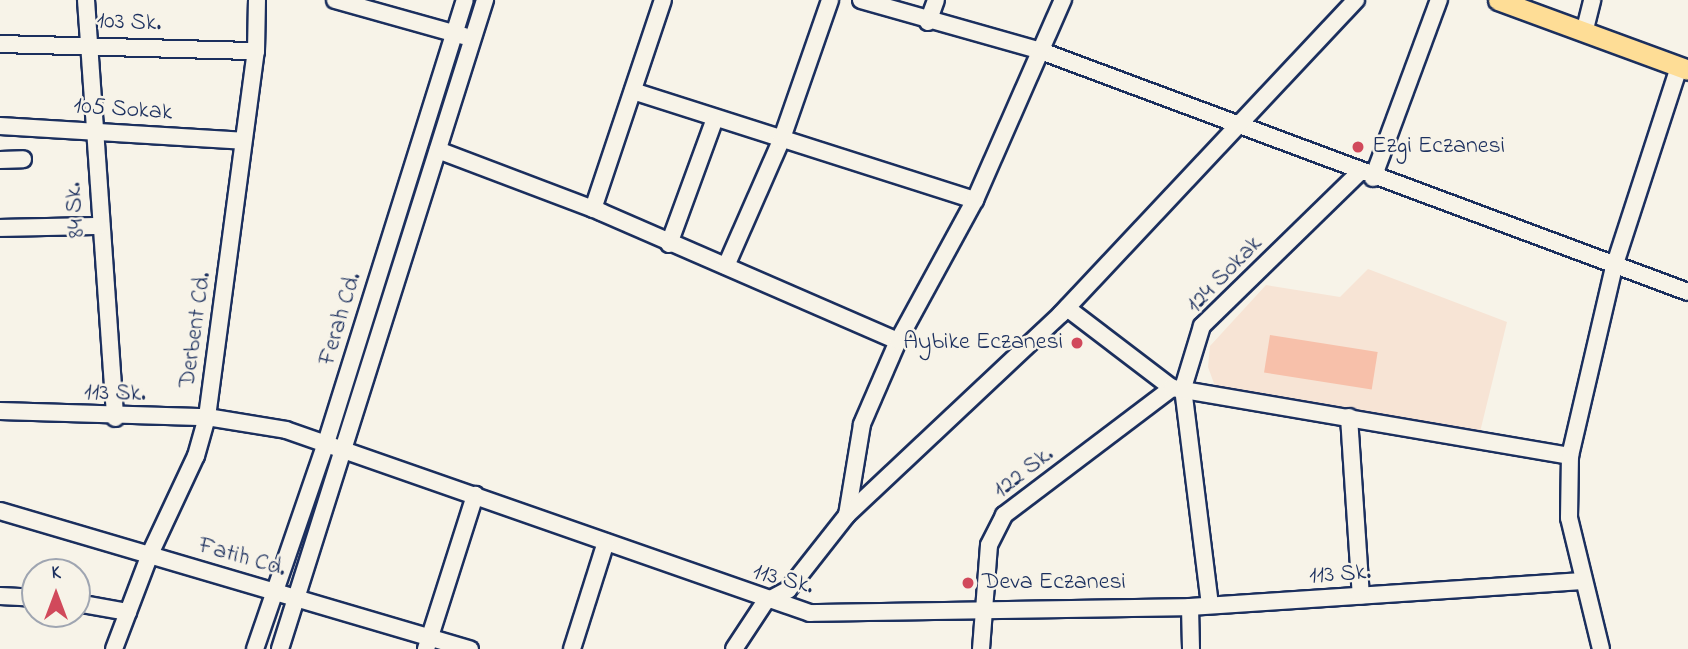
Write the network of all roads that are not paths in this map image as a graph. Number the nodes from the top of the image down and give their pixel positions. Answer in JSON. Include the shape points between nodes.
{"nodes":[{"id":1,"x":86,"y":0,"type":"edge"},
{"id":2,"x":257,"y":0,"type":"edge"},
{"id":3,"x":335,"y":0,"type":"edge"},
{"id":4,"x":465,"y":0,"type":"edge"},
{"id":5,"x":485,"y":0,"type":"edge"},
{"id":6,"x":663,"y":0,"type":"edge"},
{"id":7,"x":830,"y":0,"type":"edge"},
{"id":8,"x":861,"y":0,"type":"edge"},
{"id":9,"x":936,"y":0,"type":"edge"},
{"id":10,"x":1063,"y":0,"type":"edge"},
{"id":11,"x":1356,"y":0,"type":"edge"},
{"id":12,"x":1439,"y":0,"type":"edge"},
{"id":13,"x":1498,"y":0,"type":"edge"},
{"id":14,"x":1592,"y":0,"type":"edge"},
{"id":15,"x":928,"y":22,"type":"junction"},
{"id":16,"x":1584,"y":29,"type":"junction"},
{"id":17,"x":454,"y":33,"type":"junction"},
{"id":18,"x":472,"y":38,"type":"junction"},
{"id":19,"x":91,"y":43,"type":"junction"},
{"id":20,"x":0,"y":44,"type":"edge"},
{"id":21,"x":256,"y":51,"type":"junction"},
{"id":22,"x":1041,"y":51,"type":"junction"},
{"id":23,"x":1684,"y":69,"type":"edge"},
{"id":24,"x":633,"y":91,"type":"junction"},
{"id":25,"x":715,"y":118,"type":"junction"},
{"id":26,"x":0,"y":126,"type":"edge"},
{"id":27,"x":1240,"y":127,"type":"junction"},
{"id":28,"x":94,"y":130,"type":"junction"},
{"id":29,"x":243,"y":141,"type":"junction"},
{"id":30,"x":781,"y":141,"type":"junction"},
{"id":31,"x":438,"y":150,"type":"junction"},
{"id":32,"x":23,"y":159,"type":"dead end"},
{"id":33,"x":0,"y":160,"type":"edge"},
{"id":34,"x":1366,"y":175,"type":"junction"},
{"id":35,"x":975,"y":200,"type":"junction"},
{"id":36,"x":593,"y":209,"type":"junction"},
{"id":37,"x":99,"y":226,"type":"junction"},
{"id":38,"x":0,"y":228,"type":"edge"},
{"id":39,"x":669,"y":244,"type":"junction"},
{"id":40,"x":726,"y":266,"type":"junction"},
{"id":41,"x":1614,"y":267,"type":"junction"},
{"id":42,"x":1688,"y":292,"type":"edge"},
{"id":43,"x":1067,"y":308,"type":"junction"},
{"id":44,"x":898,"y":341,"type":"junction"},
{"id":45,"x":1177,"y":388,"type":"junction"},
{"id":46,"x":0,"y":411,"type":"edge"},
{"id":47,"x":207,"y":417,"type":"junction"},
{"id":48,"x":1349,"y":417,"type":"junction"},
{"id":49,"x":115,"y":418,"type":"junction"},
{"id":50,"x":326,"y":443,"type":"junction"},
{"id":51,"x":342,"y":449,"type":"junction"},
{"id":52,"x":1570,"y":456,"type":"junction"},
{"id":53,"x":475,"y":495,"type":"junction"},
{"id":54,"x":0,"y":512,"type":"edge"},
{"id":55,"x":847,"y":515,"type":"junction"},
{"id":56,"x":606,"y":542,"type":"junction"},
{"id":57,"x":150,"y":554,"type":"junction"},
{"id":58,"x":1582,"y":581,"type":"junction"},
{"id":59,"x":274,"y":595,"type":"junction"},
{"id":60,"x":0,"y":596,"type":"edge"},
{"id":61,"x":298,"y":596,"type":"junction"},
{"id":62,"x":1361,"y":596,"type":"junction"},
{"id":63,"x":21,"y":597,"type":"edge"},
{"id":64,"x":765,"y":601,"type":"junction"},
{"id":65,"x":91,"y":605,"type":"edge"},
{"id":66,"x":1210,"y":605,"type":"junction"},
{"id":67,"x":1190,"y":607,"type":"junction"},
{"id":68,"x":128,"y":612,"type":"junction"},
{"id":69,"x":983,"y":613,"type":"junction"},
{"id":70,"x":428,"y":643,"type":"edge"},
{"id":71,"x":114,"y":649,"type":"edge"},
{"id":72,"x":255,"y":649,"type":"edge"},
{"id":73,"x":280,"y":649,"type":"edge"},
{"id":74,"x":470,"y":649,"type":"edge"},
{"id":75,"x":572,"y":649,"type":"edge"},
{"id":76,"x":734,"y":649,"type":"edge"},
{"id":77,"x":981,"y":649,"type":"edge"},
{"id":78,"x":1191,"y":649,"type":"edge"},
{"id":79,"x":1601,"y":649,"type":"edge"}],
"edges":[{"from":1,"to":19,"type":"street","name":"84 Sk."},
{"from":2,"to":21,"type":"street","name":"Derbent Cd."},
{"from":3,"to":17,"type":"street"},
{"from":4,"to":17,"type":"street","name":"Ferah Cd."},
{"from":5,"to":18,"type":"street","name":"Ferah Cd."},
{"from":6,"to":24,"type":"street"},
{"from":7,"to":30,"type":"street"},
{"from":8,"to":15,"type":"street"},
{"from":9,"to":15,"type":"street"},
{"from":10,"to":22,"type":"street"},
{"from":11,"to":27,"type":"street"},
{"from":12,"to":34,"type":"street"},
{"from":13,"to":16,"type":"main road"},
{"from":14,"to":16,"type":"street"},
{"from":15,"to":22,"type":"street"},
{"from":16,"to":23,"type":"main road"},
{"from":17,"to":18,"type":"street"},
{"from":17,"to":50,"type":"street","name":"Ferah Cd."},
{"from":18,"to":31,"type":"street","name":"Ferah Cd."},
{"from":19,"to":20,"type":"street","name":"103 Sk."},
{"from":19,"to":21,"type":"street","name":"103 Sk."},
{"from":19,"to":28,"type":"street","name":"84 Sk."},
{"from":21,"to":29,"type":"street","name":"Derbent Cd."},
{"from":22,"to":27,"type":"street"},
{"from":22,"to":35,"type":"street"},
{"from":23,"to":41,"type":"street"},
{"from":24,"to":25,"type":"street"},
{"from":24,"to":36,"type":"street"},
{"from":25,"to":30,"type":"street"},
{"from":25,"to":39,"type":"street"},
{"from":26,"to":28,"type":"street","name":"105 Sokak"},
{"from":27,"to":34,"type":"street"},
{"from":27,"to":43,"type":"street"},
{"from":28,"to":29,"type":"street","name":"105 Sokak"},
{"from":28,"to":37,"type":"street","name":"84 Sk."},
{"from":29,"to":47,"type":"street","name":"Derbent Cd."},
{"from":30,"to":35,"type":"street"},
{"from":30,"to":40,"type":"street"},
{"from":31,"to":36,"type":"street"},
{"from":31,"to":51,"type":"street","name":"Ferah Cd."},
{"from":32,"to":33,"type":"street"},
{"from":34,"to":41,"type":"street"},
{"from":34,"to":45,"type":"street","name":"124 Sokak","via":[[1202,326]]},
{"from":35,"to":44,"type":"street"},
{"from":36,"to":39,"type":"street"},
{"from":37,"to":38,"type":"street"},
{"from":37,"to":49,"type":"street","name":"84 Sk."},
{"from":39,"to":40,"type":"street"},
{"from":40,"to":44,"type":"street"},
{"from":41,"to":42,"type":"street"},
{"from":41,"to":52,"type":"street"},
{"from":43,"to":45,"type":"street"},
{"from":43,"to":55,"type":"street"},
{"from":44,"to":55,"type":"street","via":[[862,424]]},
{"from":45,"to":48,"type":"street"},
{"from":45,"to":66,"type":"street","name":"124 Sokak"},
{"from":45,"to":69,"type":"street","name":"122 Sk.","via":[[1004,515],[989,545]]},
{"from":46,"to":49,"type":"street","name":"113 Sk."},
{"from":47,"to":49,"type":"street","name":"113 Sk."},
{"from":47,"to":50,"type":"street","name":"113 Sk.","via":[[286,430]]},
{"from":47,"to":57,"type":"street","name":"Derbent Cd.","via":[[196,456]]},
{"from":48,"to":52,"type":"street"},
{"from":48,"to":62,"type":"street"},
{"from":50,"to":51,"type":"street","name":"113 Sk."},
{"from":50,"to":59,"type":"street","name":"Ferah Cd."},
{"from":51,"to":53,"type":"street","name":"113 Sk."},
{"from":51,"to":61,"type":"street","name":"Ferah Cd."},
{"from":52,"to":58,"type":"street","via":[[1569,518]]},
{"from":53,"to":56,"type":"street","name":"113 Sk."},
{"from":53,"to":70,"type":"street"},
{"from":54,"to":57,"type":"street","name":"Fatih Cd."},
{"from":55,"to":64,"type":"street","via":[[788,590]]},
{"from":56,"to":64,"type":"street","name":"113 Sk."},
{"from":56,"to":75,"type":"street"},
{"from":57,"to":59,"type":"street","name":"Fatih Cd."},
{"from":57,"to":68,"type":"street","name":"Derbent Cd."},
{"from":58,"to":62,"type":"street","name":"113 Sk."},
{"from":58,"to":79,"type":"street"},
{"from":59,"to":61,"type":"street","name":"Fatih Cd."},
{"from":59,"to":72,"type":"street","name":"Ferah Cd."},
{"from":60,"to":63,"type":"street"},
{"from":61,"to":70,"type":"street","name":"Fatih Cd."},
{"from":61,"to":73,"type":"street","name":"Ferah Cd."},
{"from":62,"to":66,"type":"street","name":"113 Sk."},
{"from":64,"to":69,"type":"street","name":"113 Sk.","via":[[810,613]]},
{"from":64,"to":76,"type":"street"},
{"from":65,"to":68,"type":"street"},
{"from":66,"to":67,"type":"street","name":"113 Sk."},
{"from":67,"to":69,"type":"street","name":"113 Sk."},
{"from":67,"to":78,"type":"street"},
{"from":68,"to":71,"type":"street","name":"Derbent Cd."},
{"from":69,"to":77,"type":"street","name":"122 Sk."},
{"from":70,"to":74,"type":"street","name":"Fatih Cd."}]}
